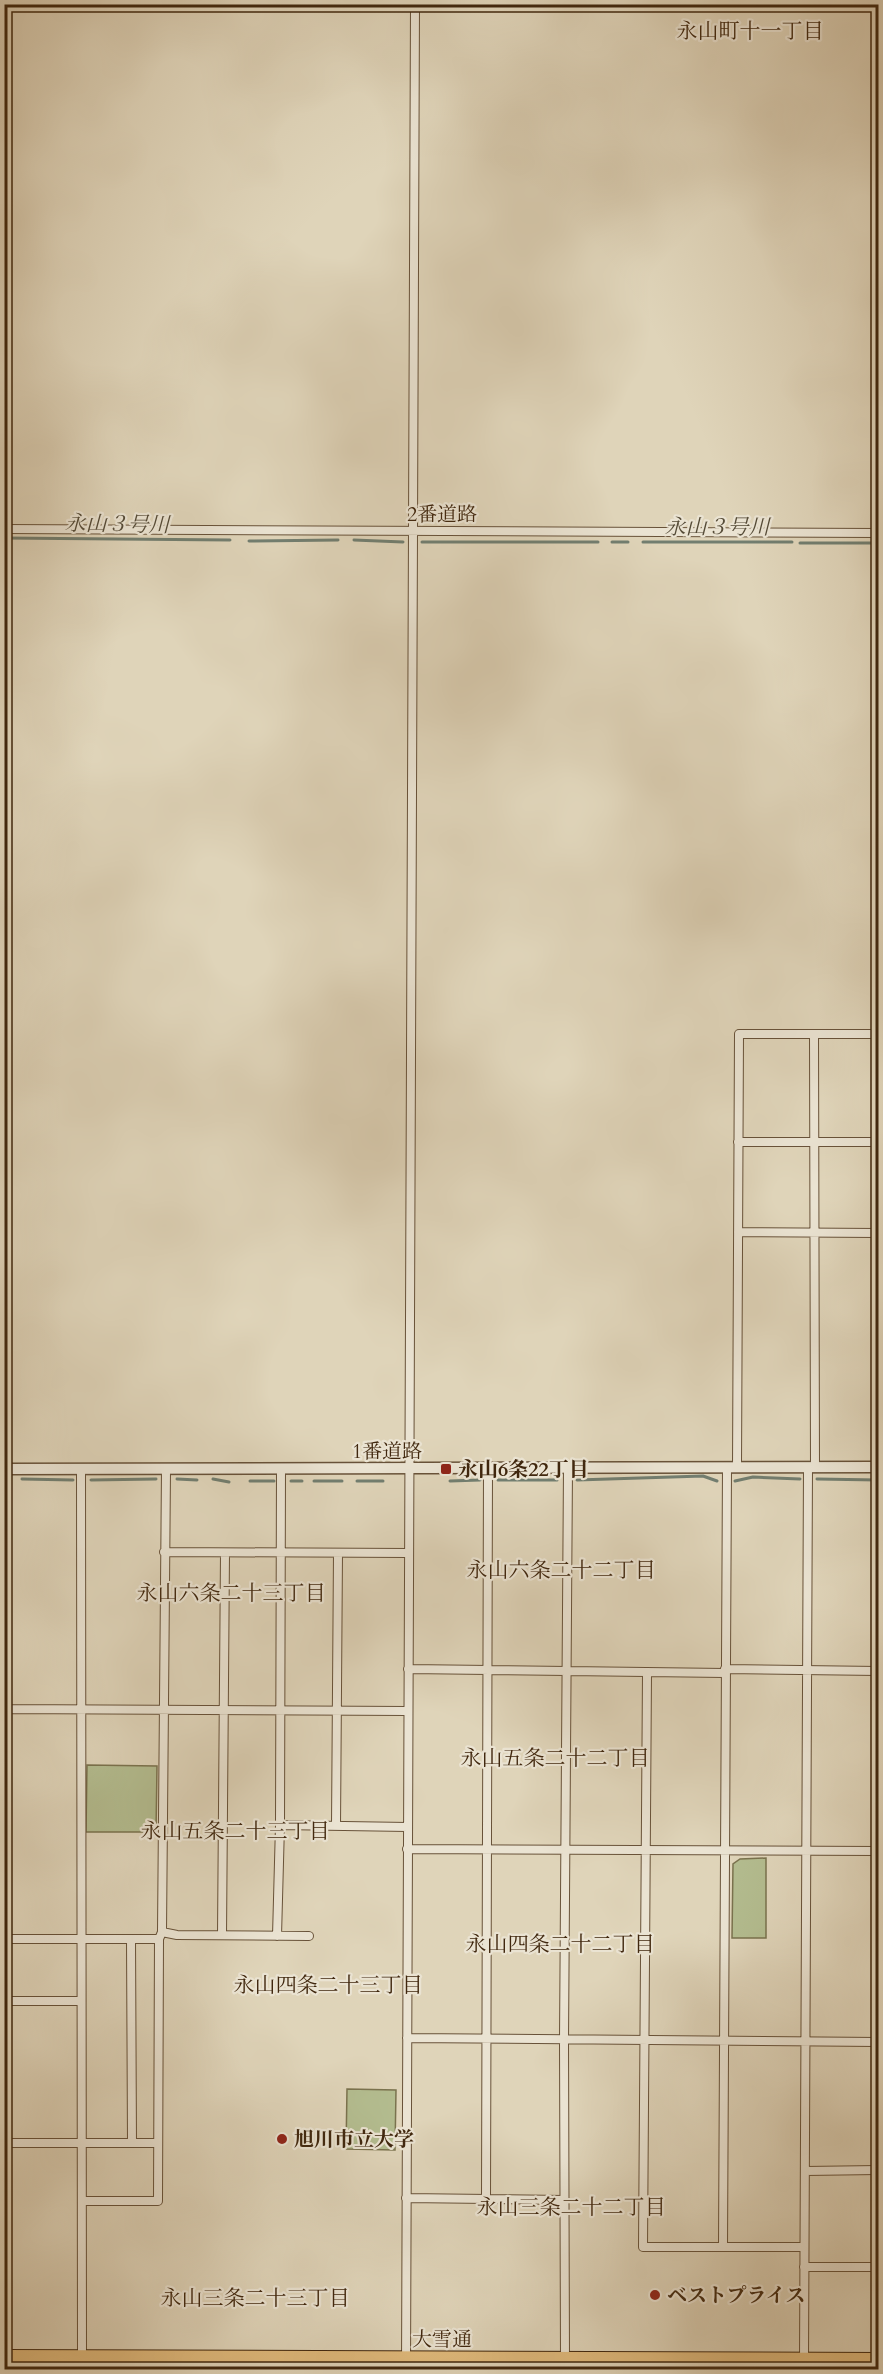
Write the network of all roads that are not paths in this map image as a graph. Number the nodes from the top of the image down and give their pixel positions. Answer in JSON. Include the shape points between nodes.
{"nodes":[{"id":1,"x":416,"y":4,"type":"edge"},
{"id":2,"x":4,"y":529,"type":"edge"},
{"id":3,"x":414,"y":531,"type":"junction"},
{"id":4,"x":879,"y":533,"type":"edge"},
{"id":5,"x":814,"y":1034,"type":"junction"},
{"id":6,"x":879,"y":1034,"type":"edge"},
{"id":7,"x":738,"y":1142,"type":"junction"},
{"id":8,"x":814,"y":1142,"type":"junction"},
{"id":9,"x":879,"y":1142,"type":"edge"},
{"id":10,"x":738,"y":1232,"type":"junction"},
{"id":11,"x":814,"y":1232,"type":"junction"},
{"id":12,"x":879,"y":1233,"type":"edge"},
{"id":13,"x":879,"y":1467,"type":"edge"},
{"id":14,"x":568,"y":1468,"type":"junction"},
{"id":15,"x":732,"y":1468,"type":"junction"},
{"id":16,"x":811,"y":1468,"type":"junction"},
{"id":17,"x":5,"y":1469,"type":"edge"},
{"id":18,"x":81,"y":1469,"type":"junction"},
{"id":19,"x":409,"y":1469,"type":"junction"},
{"id":20,"x":489,"y":1469,"type":"junction"},
{"id":21,"x":166,"y":1470,"type":"junction"},
{"id":22,"x":281,"y":1470,"type":"junction"},
{"id":23,"x":164,"y":1552,"type":"junction"},
{"id":24,"x":281,"y":1552,"type":"junction"},
{"id":25,"x":225,"y":1553,"type":"junction"},
{"id":26,"x":338,"y":1553,"type":"junction"},
{"id":27,"x":409,"y":1553,"type":"junction"},
{"id":28,"x":5,"y":1555,"type":"edge"},
{"id":29,"x":5,"y":1631,"type":"edge"},
{"id":30,"x":408,"y":1669,"type":"junction"},
{"id":31,"x":488,"y":1669,"type":"junction"},
{"id":32,"x":565,"y":1669,"type":"junction"},
{"id":33,"x":807,"y":1670,"type":"junction"},
{"id":34,"x":725,"y":1671,"type":"junction"},
{"id":35,"x":879,"y":1671,"type":"edge"},
{"id":36,"x":647,"y":1673,"type":"junction"},
{"id":37,"x":5,"y":1709,"type":"edge"},
{"id":38,"x":81,"y":1710,"type":"junction"},
{"id":39,"x":164,"y":1710,"type":"junction"},
{"id":40,"x":222,"y":1711,"type":"junction"},
{"id":41,"x":279,"y":1711,"type":"junction"},
{"id":42,"x":336,"y":1711,"type":"junction"},
{"id":43,"x":408,"y":1711,"type":"junction"},
{"id":44,"x":4,"y":1729,"type":"edge"},
{"id":45,"x":280,"y":1825,"type":"junction"},
{"id":46,"x":336,"y":1826,"type":"junction"},
{"id":47,"x":408,"y":1827,"type":"junction"},
{"id":48,"x":407,"y":1850,"type":"junction"},
{"id":49,"x":487,"y":1850,"type":"junction"},
{"id":50,"x":565,"y":1850,"type":"junction"},
{"id":51,"x":646,"y":1851,"type":"junction"},
{"id":52,"x":725,"y":1851,"type":"junction"},
{"id":53,"x":805,"y":1851,"type":"junction"},
{"id":54,"x":879,"y":1851,"type":"edge"},
{"id":55,"x":222,"y":1935,"type":"junction"},
{"id":56,"x":161,"y":1936,"type":"junction"},
{"id":57,"x":277,"y":1936,"type":"junction"},
{"id":58,"x":309,"y":1936,"type":"dead end"},
{"id":59,"x":82,"y":1938,"type":"junction"},
{"id":60,"x":4,"y":1939,"type":"edge"},
{"id":61,"x":131,"y":1939,"type":"junction"},
{"id":62,"x":4,"y":2001,"type":"edge"},
{"id":63,"x":81,"y":2001,"type":"junction"},
{"id":64,"x":407,"y":2038,"type":"junction"},
{"id":65,"x":486,"y":2040,"type":"junction"},
{"id":66,"x":646,"y":2040,"type":"junction"},
{"id":67,"x":564,"y":2041,"type":"junction"},
{"id":68,"x":724,"y":2041,"type":"junction"},
{"id":69,"x":805,"y":2041,"type":"junction"},
{"id":70,"x":879,"y":2042,"type":"edge"},
{"id":71,"x":4,"y":2143,"type":"edge"},
{"id":72,"x":157,"y":2143,"type":"junction"},
{"id":73,"x":83,"y":2144,"type":"junction"},
{"id":74,"x":132,"y":2144,"type":"junction"},
{"id":75,"x":879,"y":2170,"type":"edge"},
{"id":76,"x":805,"y":2171,"type":"junction"},
{"id":77,"x":406,"y":2198,"type":"junction"},
{"id":78,"x":486,"y":2199,"type":"junction"},
{"id":79,"x":564,"y":2200,"type":"junction"},
{"id":80,"x":83,"y":2201,"type":"junction"},
{"id":81,"x":723,"y":2247,"type":"junction"},
{"id":82,"x":803,"y":2247,"type":"junction"},
{"id":83,"x":804,"y":2267,"type":"junction"},
{"id":84,"x":879,"y":2267,"type":"edge"},
{"id":85,"x":4,"y":2357,"type":"edge"},
{"id":86,"x":82,"y":2357,"type":"junction"},
{"id":87,"x":565,"y":2359,"type":"junction"},
{"id":88,"x":804,"y":2360,"type":"junction"},
{"id":89,"x":879,"y":2360,"type":"edge"},
{"id":90,"x":109,"y":2364,"type":"edge"},
{"id":91,"x":162,"y":2364,"type":"edge"},
{"id":92,"x":284,"y":2364,"type":"edge"},
{"id":93,"x":406,"y":2364,"type":"edge"},
{"id":94,"x":723,"y":2365,"type":"edge"}],
"edges":[{"from":1,"to":3,"type":"street"},
{"from":2,"to":3,"type":"street","name":"2番道路"},
{"from":3,"to":4,"type":"street","name":"2番道路"},
{"from":3,"to":19,"type":"street"},
{"from":5,"to":6,"type":"street"},
{"from":5,"to":7,"type":"street","via":[[739,1034]]},
{"from":5,"to":8,"type":"street"},
{"from":7,"to":8,"type":"street"},
{"from":7,"to":10,"type":"street"},
{"from":8,"to":9,"type":"street"},
{"from":8,"to":11,"type":"street"},
{"from":10,"to":11,"type":"street"},
{"from":10,"to":15,"type":"street"},
{"from":11,"to":12,"type":"street"},
{"from":11,"to":16,"type":"street"},
{"from":13,"to":16,"type":"street","name":"1番道路"},
{"from":14,"to":15,"type":"street","name":"1番道路"},
{"from":14,"to":20,"type":"street","name":"1番道路"},
{"from":14,"to":32,"type":"street"},
{"from":15,"to":16,"type":"street","name":"1番道路"},
{"from":15,"to":34,"type":"street"},
{"from":16,"to":33,"type":"street"},
{"from":17,"to":18,"type":"street","name":"1番道路"},
{"from":17,"to":28,"type":"street"},
{"from":18,"to":21,"type":"street","name":"1番道路"},
{"from":18,"to":38,"type":"street"},
{"from":19,"to":20,"type":"street","name":"1番道路"},
{"from":19,"to":22,"type":"street","name":"1番道路"},
{"from":19,"to":27,"type":"street"},
{"from":20,"to":31,"type":"street"},
{"from":21,"to":22,"type":"street","name":"1番道路"},
{"from":21,"to":23,"type":"street"},
{"from":22,"to":24,"type":"street"},
{"from":23,"to":25,"type":"street"},
{"from":23,"to":39,"type":"street"},
{"from":24,"to":25,"type":"street"},
{"from":24,"to":26,"type":"street"},
{"from":24,"to":41,"type":"street"},
{"from":25,"to":40,"type":"street"},
{"from":26,"to":27,"type":"street"},
{"from":26,"to":42,"type":"street"},
{"from":27,"to":30,"type":"street"},
{"from":28,"to":29,"type":"street"},
{"from":29,"to":37,"type":"street"},
{"from":30,"to":31,"type":"street"},
{"from":30,"to":43,"type":"street"},
{"from":31,"to":32,"type":"street"},
{"from":31,"to":49,"type":"street"},
{"from":32,"to":36,"type":"street"},
{"from":32,"to":50,"type":"street"},
{"from":33,"to":34,"type":"street"},
{"from":33,"to":35,"type":"street"},
{"from":33,"to":53,"type":"street"},
{"from":34,"to":36,"type":"street"},
{"from":34,"to":52,"type":"street"},
{"from":36,"to":51,"type":"street"},
{"from":37,"to":38,"type":"street"},
{"from":37,"to":44,"type":"street"},
{"from":38,"to":39,"type":"street"},
{"from":38,"to":59,"type":"street"},
{"from":39,"to":40,"type":"street"},
{"from":39,"to":56,"type":"street"},
{"from":40,"to":41,"type":"street"},
{"from":40,"to":55,"type":"street"},
{"from":41,"to":42,"type":"street"},
{"from":41,"to":45,"type":"street"},
{"from":42,"to":43,"type":"street"},
{"from":42,"to":46,"type":"street"},
{"from":43,"to":47,"type":"street"},
{"from":45,"to":46,"type":"street"},
{"from":45,"to":57,"type":"street"},
{"from":46,"to":47,"type":"street"},
{"from":47,"to":48,"type":"street"},
{"from":48,"to":49,"type":"street"},
{"from":48,"to":64,"type":"street"},
{"from":49,"to":50,"type":"street"},
{"from":49,"to":65,"type":"street"},
{"from":50,"to":51,"type":"street"},
{"from":50,"to":67,"type":"street"},
{"from":51,"to":52,"type":"street"},
{"from":51,"to":66,"type":"street"},
{"from":52,"to":53,"type":"street"},
{"from":52,"to":68,"type":"street"},
{"from":53,"to":54,"type":"street"},
{"from":53,"to":69,"type":"street"},
{"from":55,"to":56,"type":"street"},
{"from":55,"to":57,"type":"street"},
{"from":56,"to":61,"type":"street"},
{"from":56,"to":72,"type":"street"},
{"from":57,"to":58,"type":"street"},
{"from":59,"to":60,"type":"street"},
{"from":59,"to":61,"type":"street"},
{"from":59,"to":63,"type":"street"},
{"from":61,"to":74,"type":"street"},
{"from":62,"to":63,"type":"street"},
{"from":63,"to":73,"type":"street"},
{"from":64,"to":65,"type":"street"},
{"from":64,"to":77,"type":"street"},
{"from":65,"to":67,"type":"street"},
{"from":65,"to":78,"type":"street"},
{"from":66,"to":67,"type":"street"},
{"from":66,"to":68,"type":"street"},
{"from":66,"to":81,"type":"street","via":[[644,2247]]},
{"from":67,"to":79,"type":"street"},
{"from":68,"to":69,"type":"street"},
{"from":68,"to":81,"type":"street"},
{"from":69,"to":70,"type":"street"},
{"from":69,"to":76,"type":"street"},
{"from":71,"to":73,"type":"street"},
{"from":72,"to":74,"type":"street"},
{"from":72,"to":80,"type":"street","via":[[158,2201]]},
{"from":73,"to":74,"type":"street"},
{"from":73,"to":80,"type":"street"},
{"from":75,"to":76,"type":"street"},
{"from":76,"to":82,"type":"street"},
{"from":77,"to":78,"type":"street"},
{"from":77,"to":93,"type":"street"},
{"from":78,"to":79,"type":"street"},
{"from":79,"to":87,"type":"street"},
{"from":80,"to":86,"type":"street"},
{"from":81,"to":82,"type":"street"},
{"from":82,"to":83,"type":"street"},
{"from":83,"to":84,"type":"street"},
{"from":83,"to":88,"type":"street"},
{"from":85,"to":86,"type":"highway","name":"大雪通"},
{"from":86,"to":90,"type":"highway","name":"大雪通"},
{"from":87,"to":93,"type":"highway","name":"大雪通"},
{"from":87,"to":94,"type":"highway","name":"大雪通"},
{"from":88,"to":89,"type":"highway","name":"大雪通"},
{"from":88,"to":94,"type":"highway","name":"大雪通"},
{"from":90,"to":91,"type":"highway","name":"大雪通"},
{"from":91,"to":92,"type":"highway","name":"大雪通"},
{"from":92,"to":93,"type":"highway","name":"大雪通"}]}
